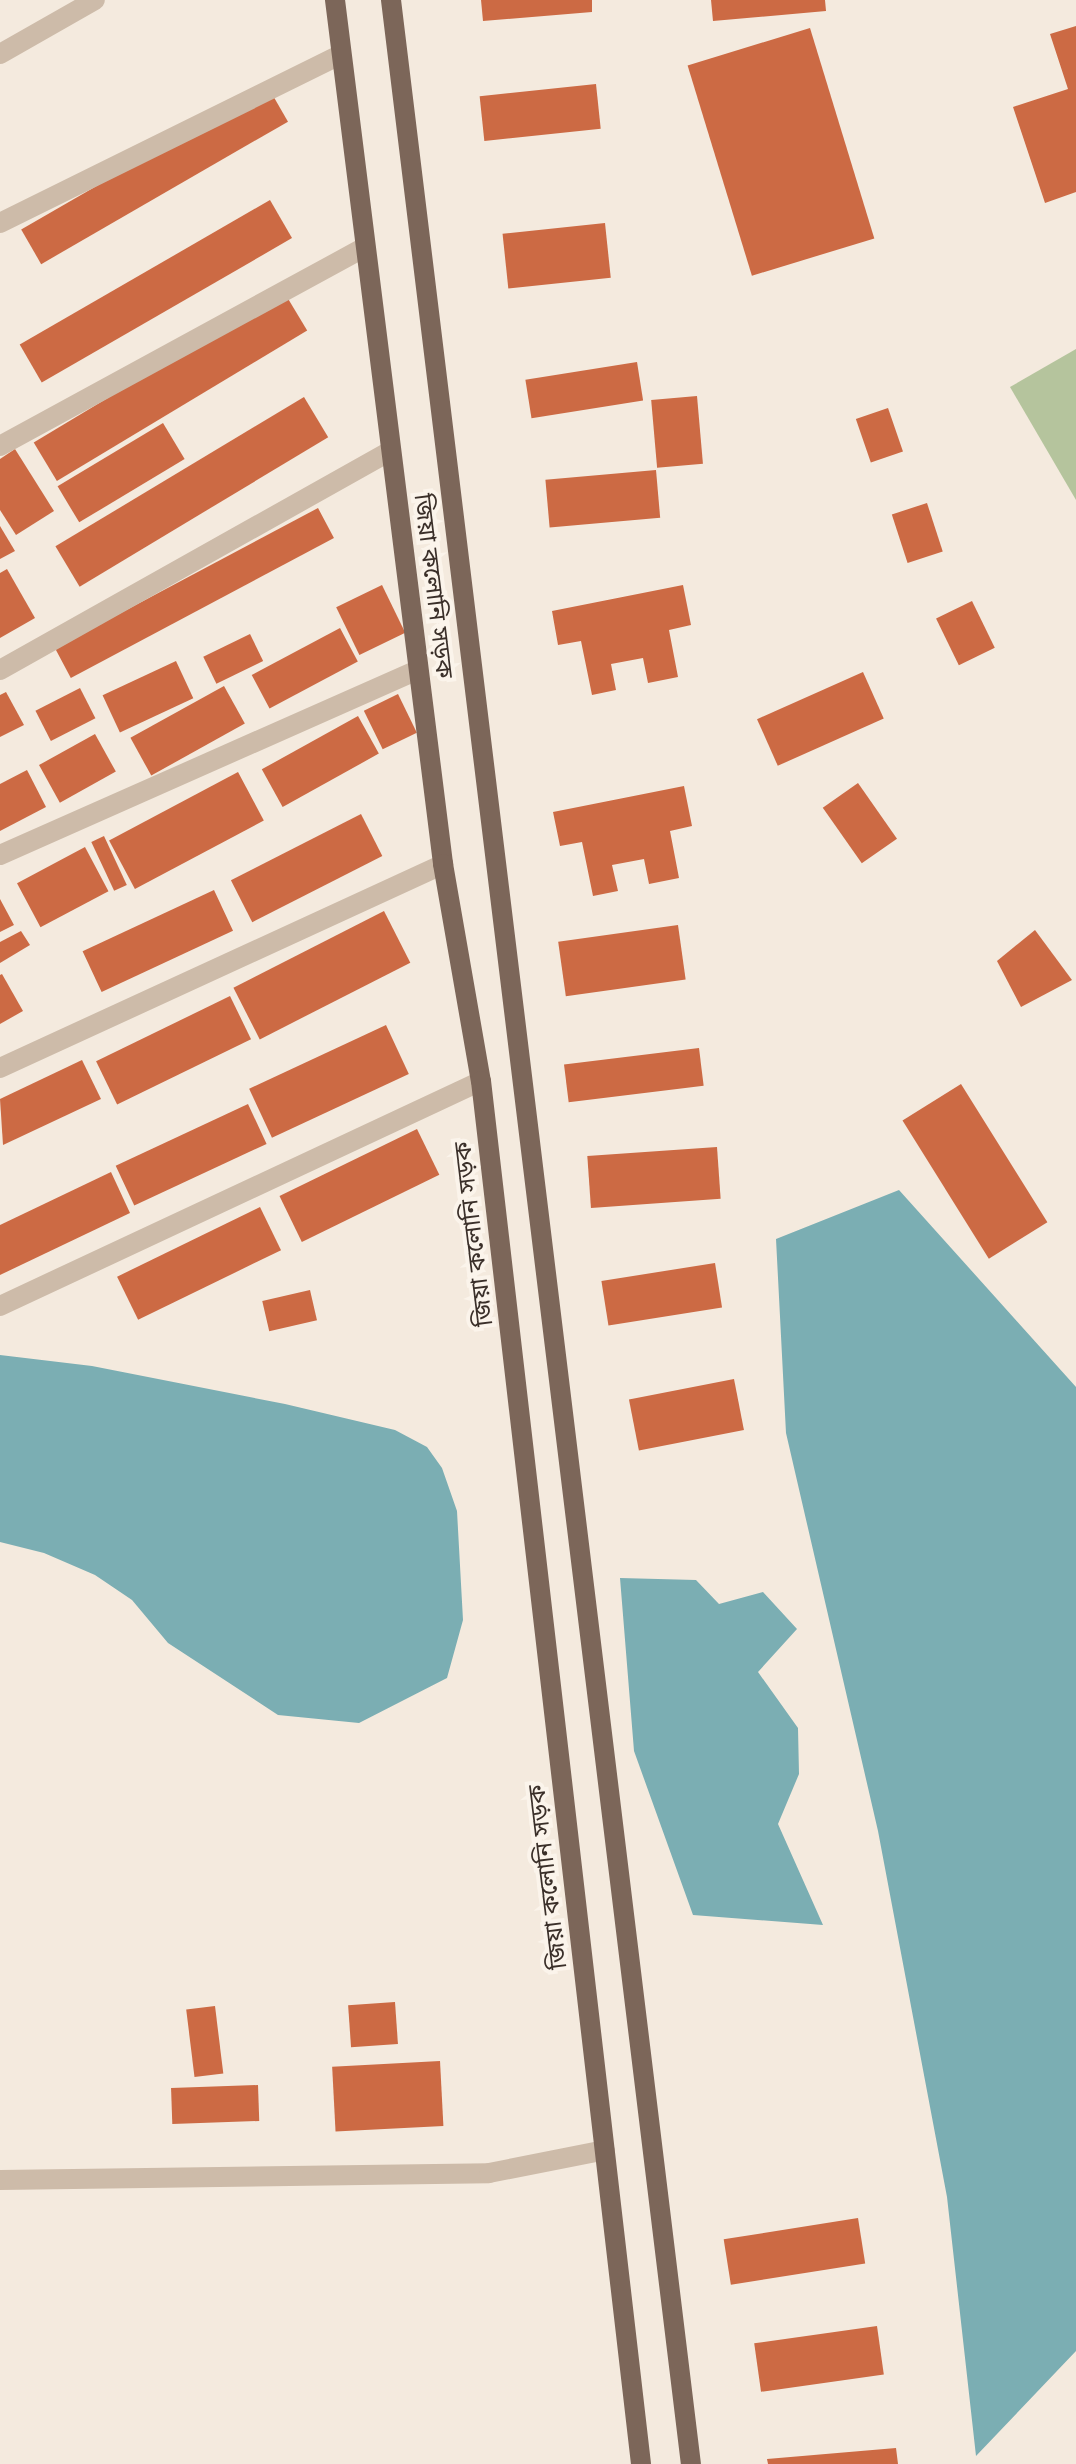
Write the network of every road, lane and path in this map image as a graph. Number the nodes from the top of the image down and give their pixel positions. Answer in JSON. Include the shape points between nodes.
{"nodes":[{"id":1,"x":95,"y":0,"type":"edge"},
{"id":2,"x":335,"y":0,"type":"edge"},
{"id":3,"x":391,"y":0,"type":"edge"},
{"id":4,"x":0,"y":54,"type":"edge"},
{"id":5,"x":340,"y":55,"type":"junction"},
{"id":6,"x":0,"y":223,"type":"edge"},
{"id":7,"x":365,"y":247,"type":"junction"},
{"id":8,"x":0,"y":446,"type":"edge"},
{"id":9,"x":391,"y":451,"type":"junction"},
{"id":10,"x":0,"y":670,"type":"edge"},
{"id":11,"x":418,"y":670,"type":"junction"},
{"id":12,"x":0,"y":855,"type":"edge"},
{"id":13,"x":443,"y":864,"type":"junction"},
{"id":14,"x":0,"y":1068,"type":"edge"},
{"id":15,"x":481,"y":1081,"type":"junction"},
{"id":16,"x":0,"y":1306,"type":"edge"},
{"id":17,"x":605,"y":2150,"type":"junction"},
{"id":18,"x":0,"y":2180,"type":"edge"},
{"id":19,"x":641,"y":2464,"type":"edge"},
{"id":20,"x":691,"y":2464,"type":"edge"}],
"edges":[{"from":1,"to":4,"type":"street"},
{"from":2,"to":5,"type":"main road","name":"জিয়া কলোনি সড়ক"},
{"from":3,"to":20,"type":"main road","name":"জিয়া কলোনি সড়ক"},
{"from":5,"to":6,"type":"street"},
{"from":5,"to":7,"type":"main road","name":"জিয়া কলোনি সড়ক"},
{"from":7,"to":8,"type":"street"},
{"from":7,"to":9,"type":"main road","name":"জিয়া কলোনি সড়ক"},
{"from":9,"to":10,"type":"street"},
{"from":9,"to":11,"type":"main road","name":"জিয়া কলোনি সড়ক"},
{"from":11,"to":12,"type":"street"},
{"from":11,"to":13,"type":"main road","name":"জিয়া কলোনি সড়ক"},
{"from":13,"to":14,"type":"street"},
{"from":13,"to":15,"type":"main road","name":"জিয়া কলোনি সড়ক"},
{"from":15,"to":16,"type":"street"},
{"from":15,"to":17,"type":"main road","name":"জিয়া কলোনি সড়ক"},
{"from":17,"to":18,"type":"street","via":[[489,2173]]},
{"from":17,"to":19,"type":"main road","name":"জিয়া কলোনি সড়ক"}]}
